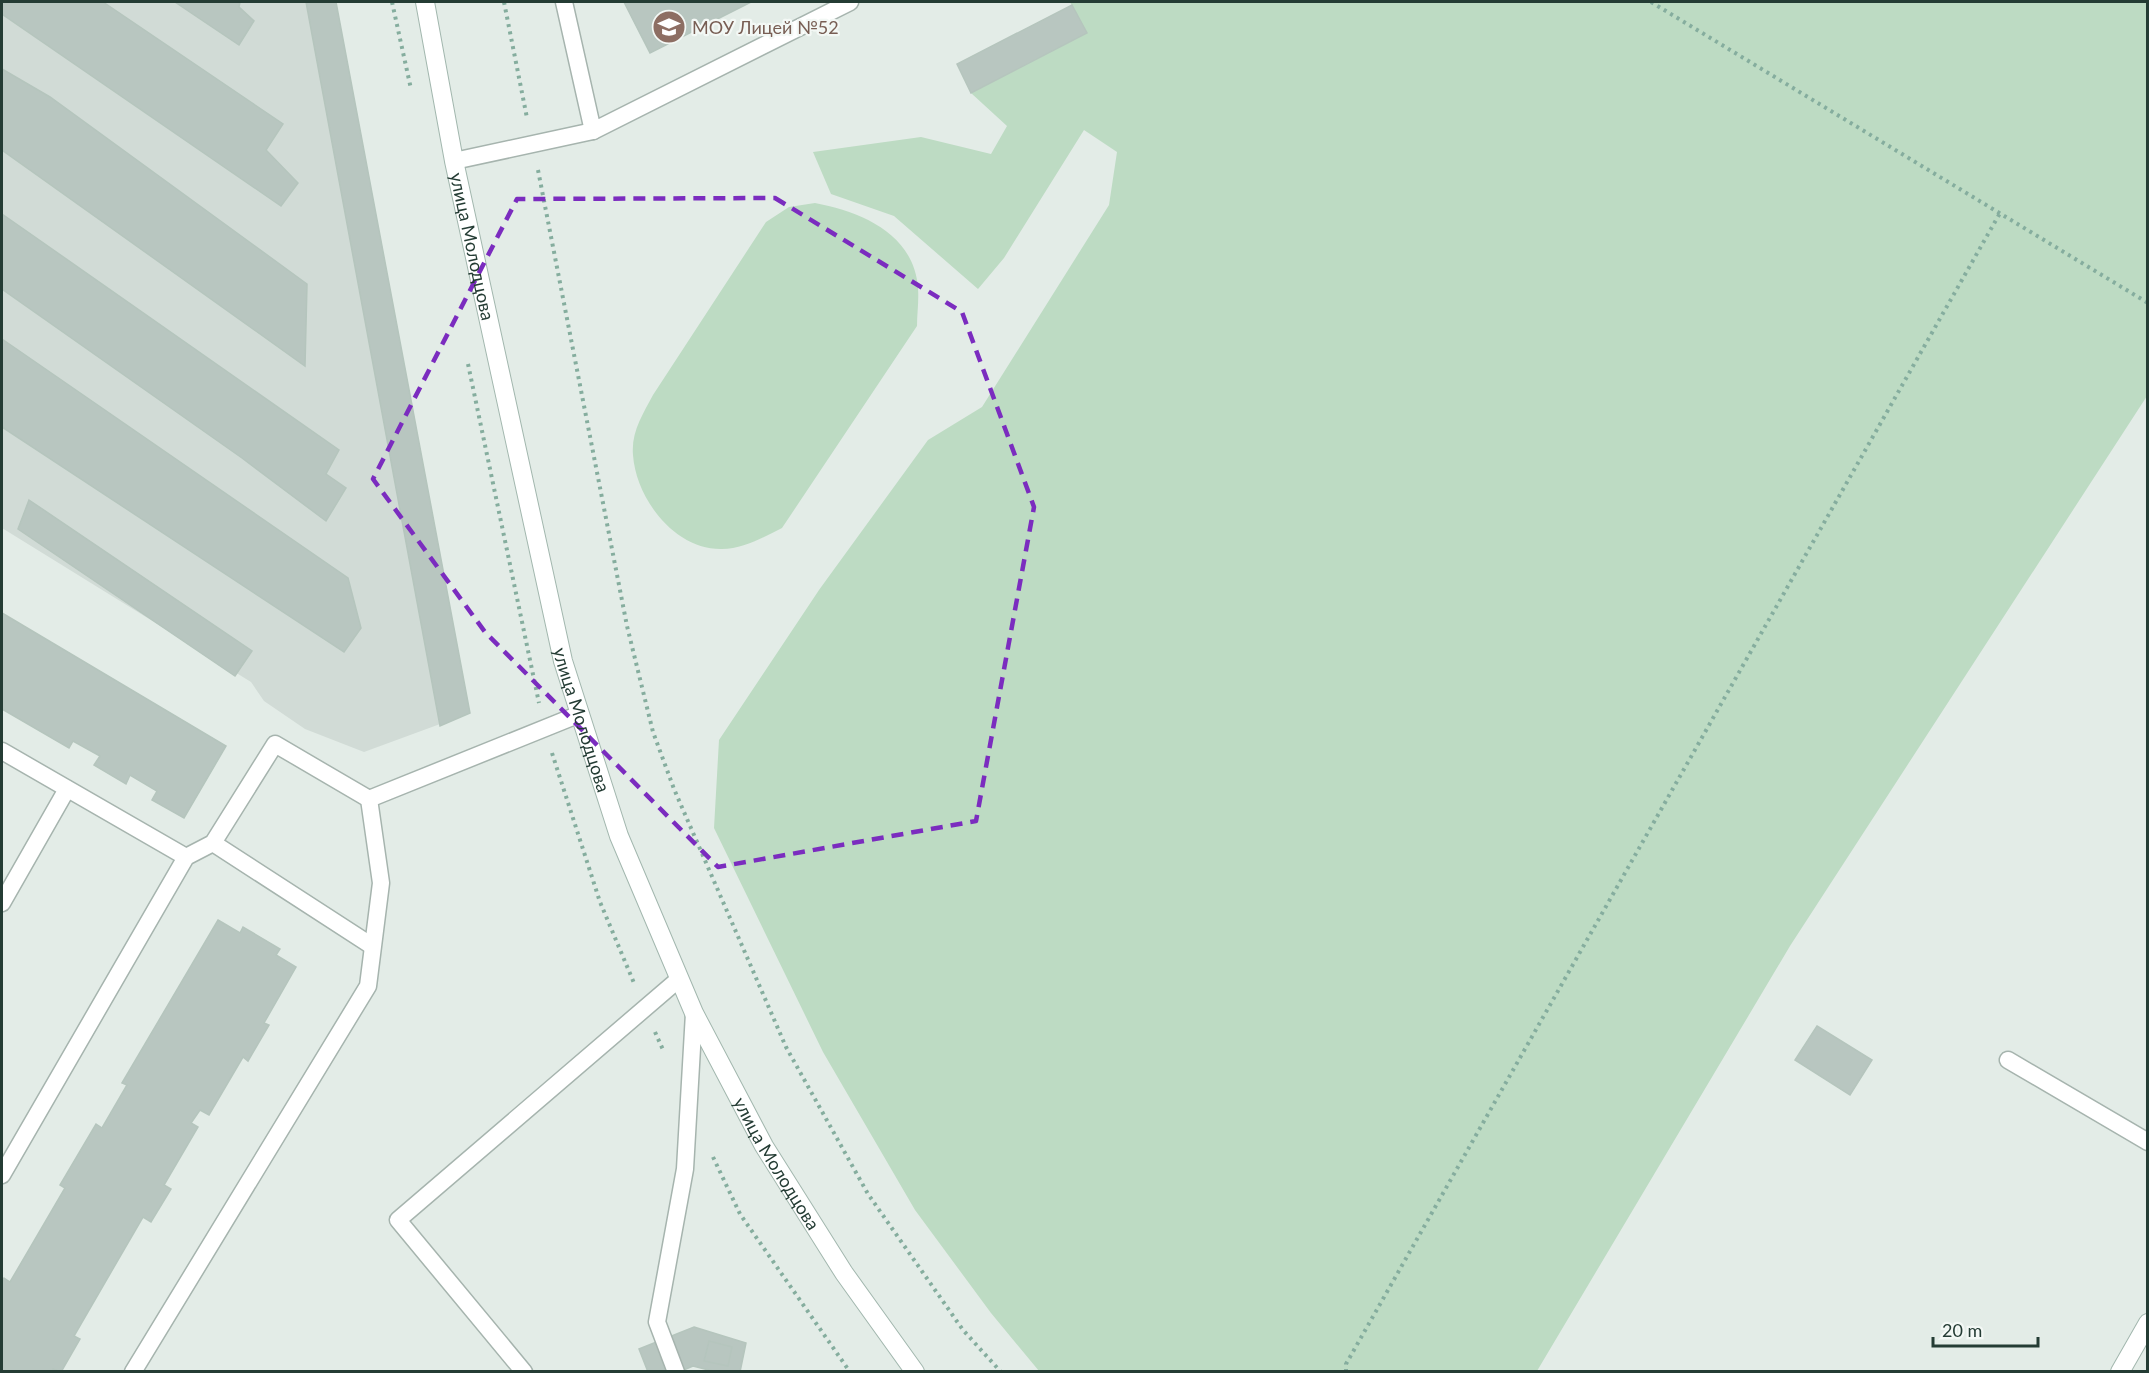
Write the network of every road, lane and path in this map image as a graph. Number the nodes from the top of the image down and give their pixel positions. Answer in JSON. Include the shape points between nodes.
{"nodes":[{"id":1,"x":425,"y":2,"type":"edge"},
{"id":2,"x":504,"y":2,"type":"edge"},
{"id":3,"x":564,"y":2,"type":"edge"},
{"id":4,"x":850,"y":2,"type":"edge"},
{"id":5,"x":1651,"y":2,"type":"edge"},
{"id":6,"x":593,"y":131,"type":"junction"},
{"id":7,"x":533,"y":144,"type":"junction"},
{"id":8,"x":454,"y":161,"type":"junction"},
{"id":9,"x":2000,"y":213,"type":"junction"},
{"id":10,"x":2148,"y":303,"type":"edge"},
{"id":11,"x":580,"y":714,"type":"junction"},
{"id":12,"x":2,"y":752,"type":"edge"},
{"id":13,"x":67,"y":789,"type":"junction"},
{"id":14,"x":369,"y":799,"type":"junction"},
{"id":15,"x":213,"y":843,"type":"junction"},
{"id":16,"x":186,"y":857,"type":"junction"},
{"id":17,"x":2,"y":903,"type":"edge"},
{"id":18,"x":372,"y":946,"type":"junction"},
{"id":19,"x":679,"y":979,"type":"junction"},
{"id":20,"x":694,"y":1014,"type":"junction"},
{"id":21,"x":2008,"y":1060,"type":"dead end"},
{"id":22,"x":2148,"y":1142,"type":"edge"},
{"id":23,"x":2,"y":1175,"type":"edge"},
{"id":24,"x":2148,"y":1323,"type":"edge"},
{"id":25,"x":133,"y":1371,"type":"edge"},
{"id":26,"x":524,"y":1371,"type":"edge"},
{"id":27,"x":676,"y":1371,"type":"edge"},
{"id":28,"x":915,"y":1371,"type":"edge"},
{"id":29,"x":1001,"y":1371,"type":"edge"},
{"id":30,"x":1346,"y":1371,"type":"edge"},
{"id":31,"x":2120,"y":1371,"type":"edge"}],
"edges":[{"from":1,"to":8,"type":"street","name":"улица Молодцова"},
{"from":2,"to":7,"type":"path"},
{"from":3,"to":6,"type":"lane"},
{"from":4,"to":6,"type":"lane"},
{"from":5,"to":9,"type":"path"},
{"from":6,"to":7,"type":"lane"},
{"from":7,"to":8,"type":"lane"},
{"from":7,"to":29,"type":"path","via":[[627,626],[653,732],[674,789],[791,1056],[868,1194],[963,1330]]},
{"from":8,"to":11,"type":"street","name":"улица Молодцова","via":[[563,661]]},
{"from":9,"to":10,"type":"path"},
{"from":9,"to":30,"type":"path","via":[[1346,1364]]},
{"from":11,"to":14,"type":"lane"},
{"from":11,"to":19,"type":"street","name":"улица Молодцова","via":[[619,836]]},
{"from":12,"to":13,"type":"lane"},
{"from":13,"to":16,"type":"lane"},
{"from":13,"to":17,"type":"lane"},
{"from":14,"to":15,"type":"lane","via":[[275,744]]},
{"from":14,"to":18,"type":"lane","via":[[381,883]]},
{"from":15,"to":16,"type":"lane"},
{"from":15,"to":18,"type":"lane"},
{"from":16,"to":23,"type":"lane"},
{"from":18,"to":25,"type":"lane","via":[[368,986]]},
{"from":19,"to":20,"type":"street","name":"улица Молодцова"},
{"from":19,"to":26,"type":"lane","via":[[398,1220]]},
{"from":20,"to":27,"type":"lane","via":[[685,1169],[657,1322]]},
{"from":20,"to":28,"type":"street","name":"улица Молодцова","via":[[764,1146],[844,1273]]},
{"from":21,"to":22,"type":"lane"},
{"from":24,"to":31,"type":"street"}]}
